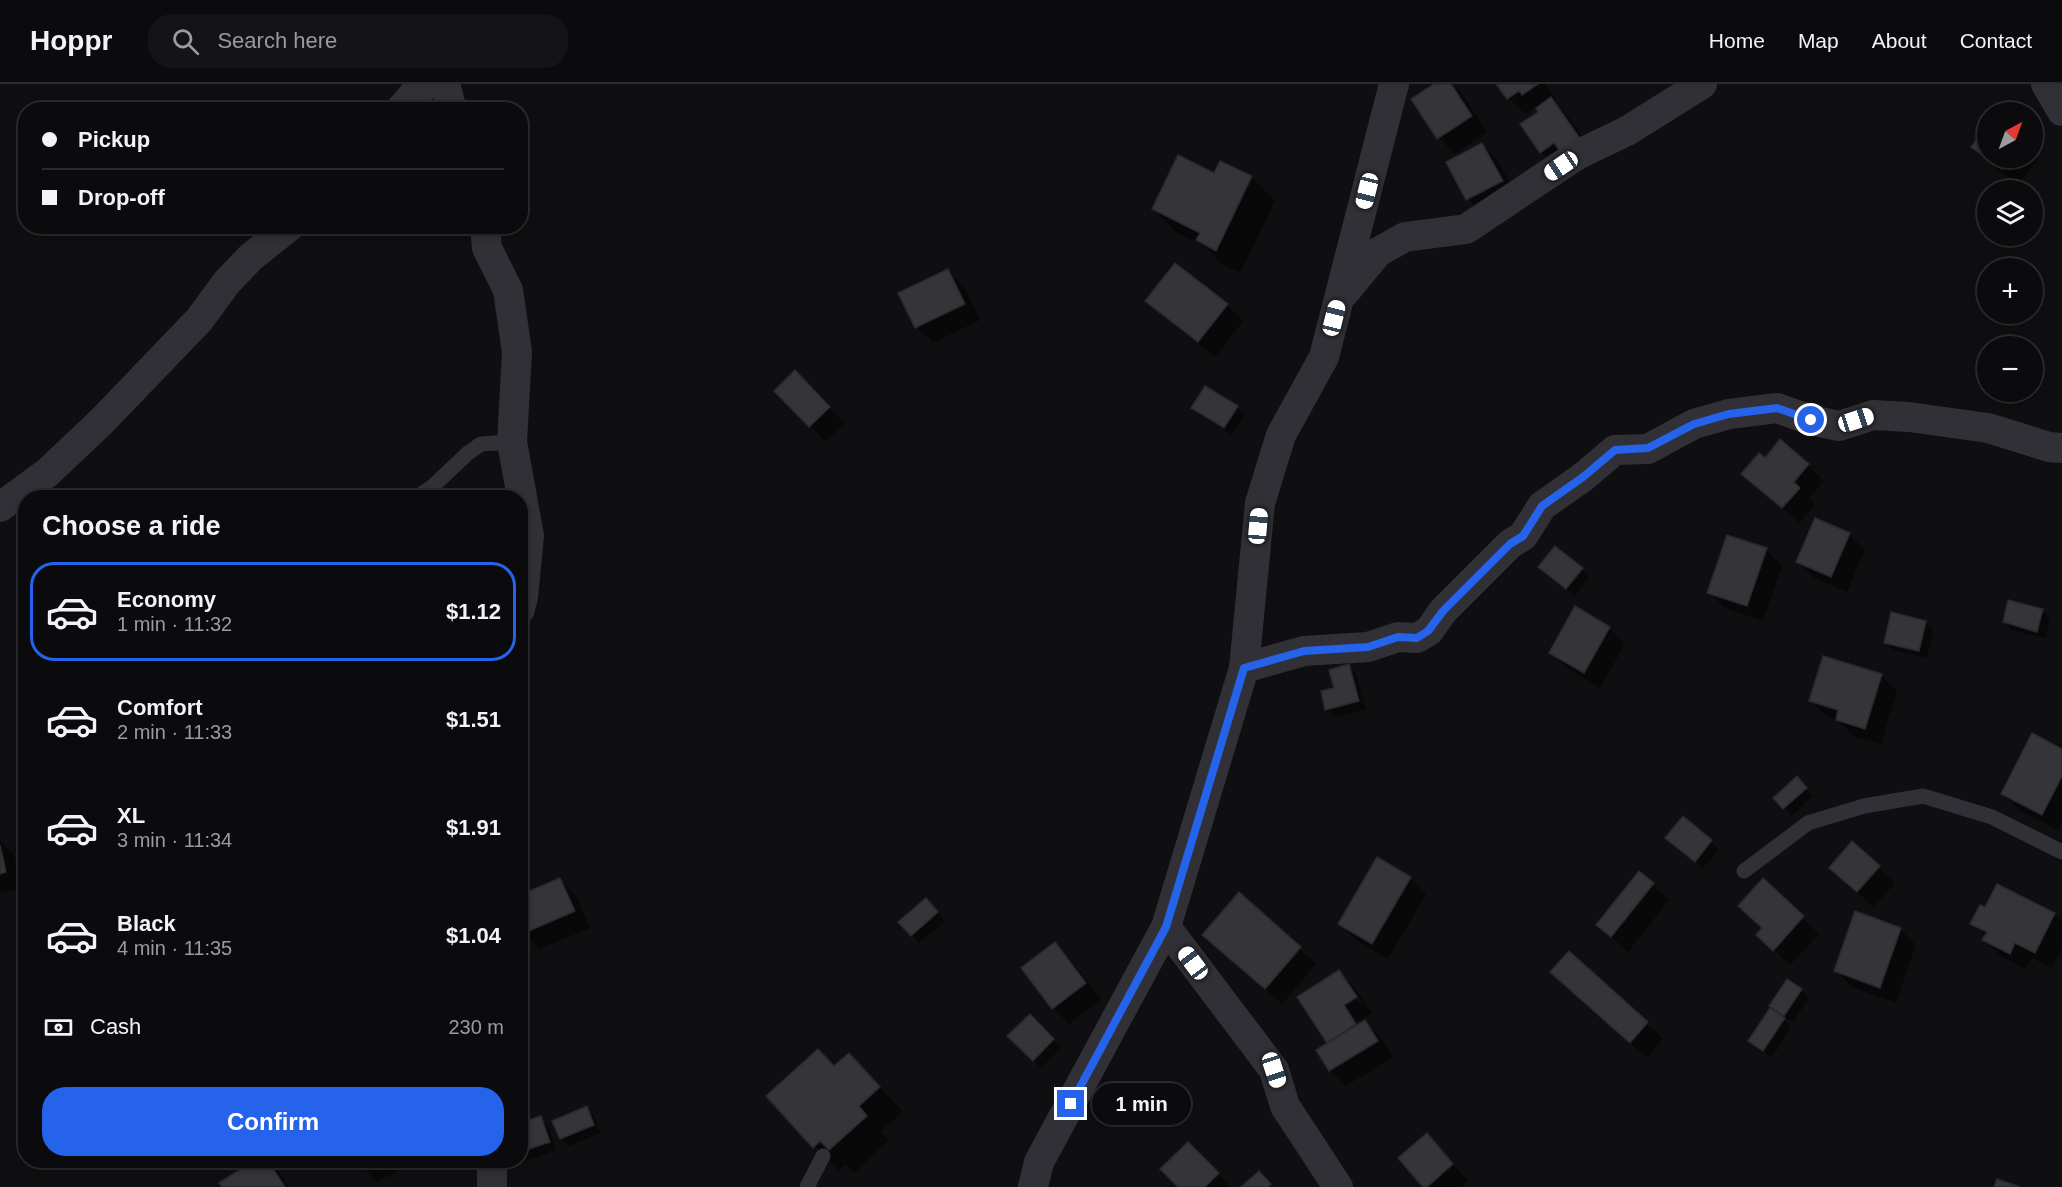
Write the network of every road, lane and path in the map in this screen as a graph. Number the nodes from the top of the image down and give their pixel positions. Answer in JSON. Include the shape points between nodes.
{"nodes":[{"id":1,"x":427,"y":84,"type":"edge"},
{"id":2,"x":445,"y":84,"type":"edge"},
{"id":3,"x":1394,"y":84,"type":"edge"},
{"id":4,"x":1702,"y":84,"type":"edge"},
{"id":5,"x":2046,"y":84,"type":"edge"},
{"id":6,"x":407,"y":102,"type":"edge"},
{"id":7,"x":450,"y":102,"type":"edge"},
{"id":8,"x":2062,"y":111,"type":"edge"},
{"id":9,"x":280,"y":234,"type":"edge"},
{"id":10,"x":486,"y":234,"type":"edge"},
{"id":11,"x":1339,"y":298,"type":"junction"},
{"id":12,"x":512,"y":442,"type":"junction"},
{"id":13,"x":2062,"y":448,"type":"edge"},
{"id":14,"x":24,"y":490,"type":"edge"},
{"id":15,"x":427,"y":490,"type":"edge"},
{"id":16,"x":521,"y":490,"type":"edge"},
{"id":17,"x":18,"y":494,"type":"edge"},
{"id":18,"x":0,"y":507,"type":"edge"},
{"id":19,"x":528,"y":530,"type":"edge"},
{"id":20,"x":528,"y":548,"type":"edge"},
{"id":21,"x":1244,"y":668,"type":"junction"},
{"id":22,"x":2062,"y":852,"type":"edge"},
{"id":23,"x":1744,"y":871,"type":"dead end"},
{"id":24,"x":1166,"y":927,"type":"junction"},
{"id":25,"x":823,"y":1156,"type":"dead end"},
{"id":26,"x":492,"y":1168,"type":"edge"},
{"id":27,"x":492,"y":1187,"type":"edge"},
{"id":28,"x":807,"y":1187,"type":"edge"},
{"id":29,"x":1033,"y":1187,"type":"edge"},
{"id":30,"x":1338,"y":1187,"type":"edge"}],
"edges":[{"from":1,"to":6,"type":"street"},
{"from":2,"to":7,"type":"street"},
{"from":3,"to":11,"type":"street"},
{"from":4,"to":11,"type":"street","via":[[1627,132],[1577,155],[1466,229],[1405,237],[1378,252]]},
{"from":5,"to":8,"type":"street"},
{"from":9,"to":14,"type":"street","via":[[243,265],[199,320],[101,422]]},
{"from":10,"to":12,"type":"street","via":[[487,248],[508,290],[517,352]]},
{"from":11,"to":21,"type":"street","via":[[1324,357],[1281,435],[1260,503]]},
{"from":12,"to":15,"type":"lane","via":[[481,444]]},
{"from":12,"to":16,"type":"street"},
{"from":13,"to":21,"type":"street","via":[[1988,428],[1909,417],[1873,415],[1839,426],[1777,408],[1729,414],[1694,424],[1648,448],[1615,450],[1542,506],[1523,536],[1510,544],[1417,638],[1398,637],[1368,647],[1304,651]]},
{"from":17,"to":18,"type":"street"},
{"from":19,"to":20,"type":"street"},
{"from":21,"to":24,"type":"street"},
{"from":22,"to":23,"type":"lane","via":[[1992,817],[1923,796],[1864,806],[1808,823]]},
{"from":24,"to":29,"type":"street","via":[[1039,1162]]},
{"from":24,"to":30,"type":"street","via":[[1274,1070],[1286,1106]]},
{"from":25,"to":28,"type":"lane"},
{"from":26,"to":27,"type":"street"}]}
